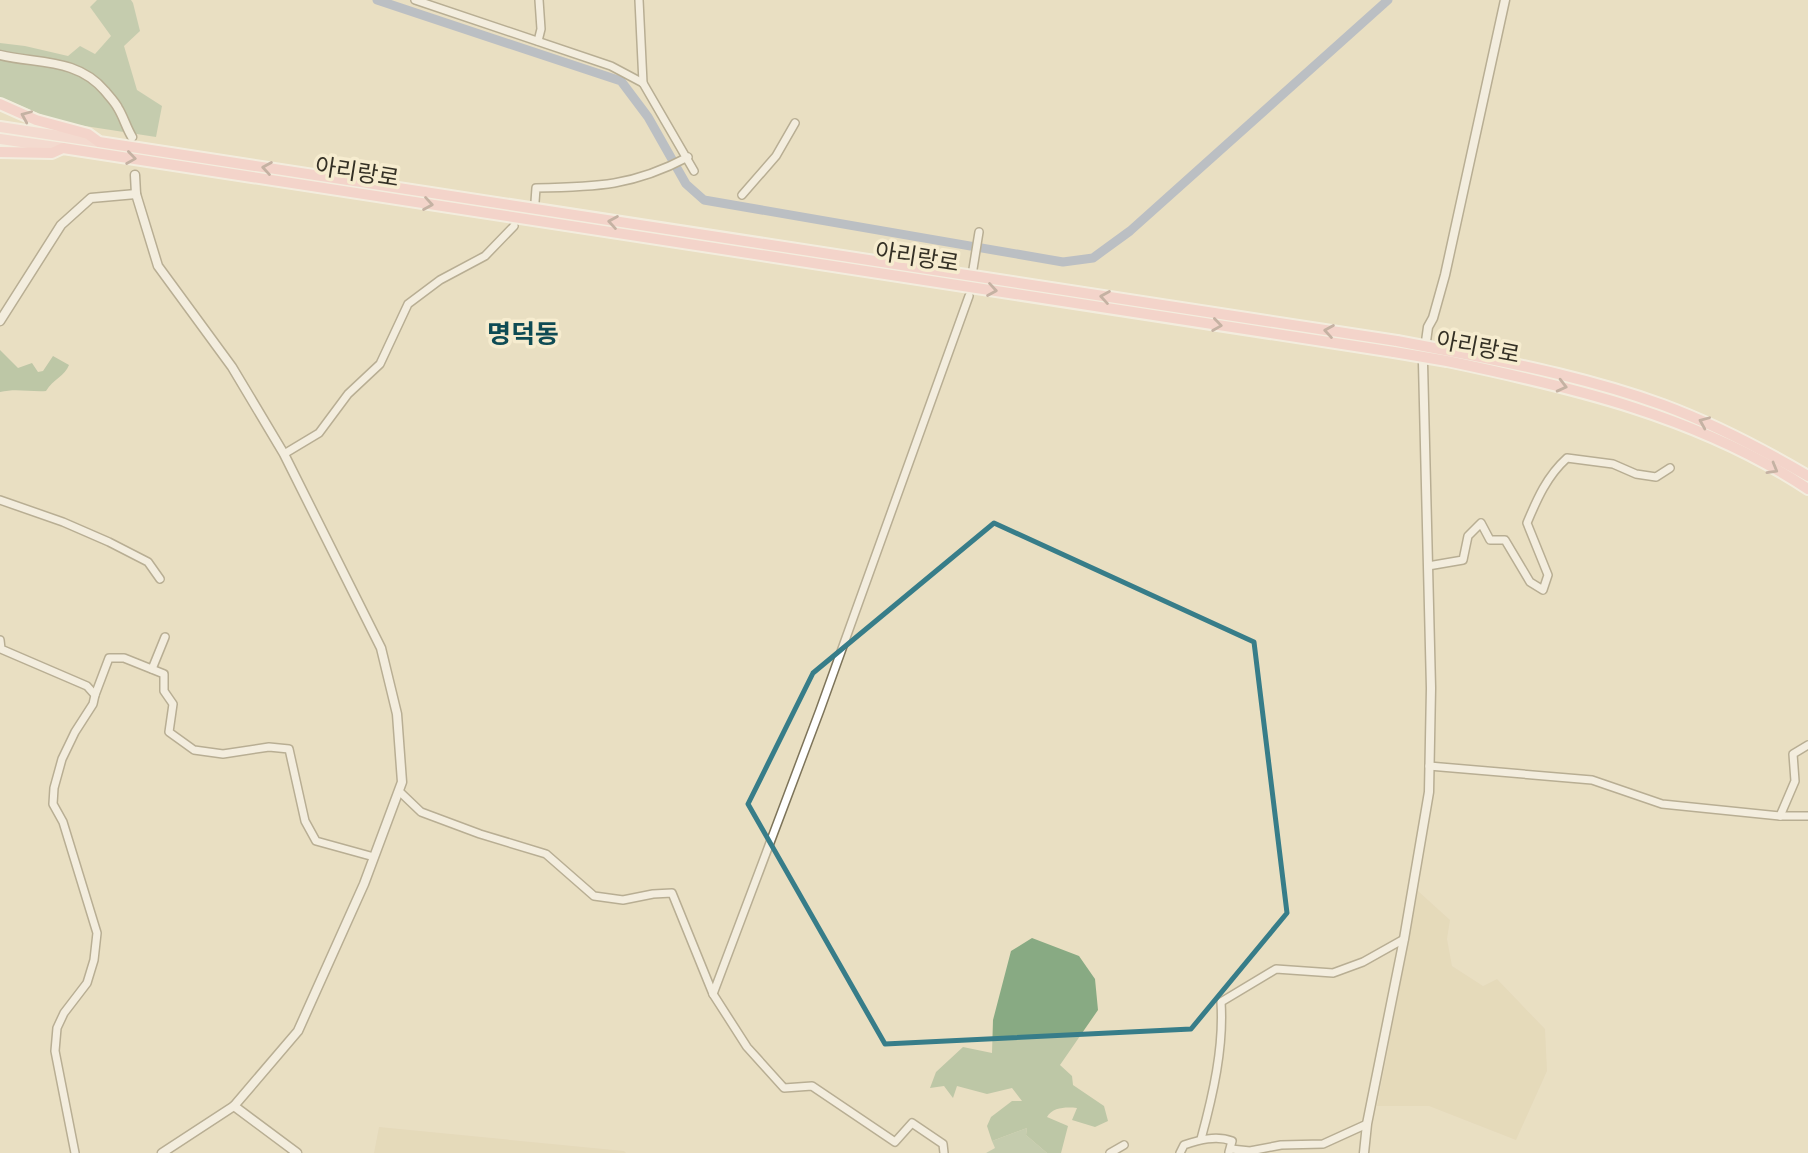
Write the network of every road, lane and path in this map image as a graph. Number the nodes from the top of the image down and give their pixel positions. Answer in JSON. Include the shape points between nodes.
{"nodes":[{"id":1,"x":415,"y":0,"type":"edge"},
{"id":2,"x":539,"y":0,"type":"edge"},
{"id":3,"x":639,"y":0,"type":"edge"},
{"id":4,"x":1505,"y":0,"type":"edge"},
{"id":5,"x":538,"y":41,"type":"junction"},
{"id":6,"x":0,"y":55,"type":"edge"},
{"id":7,"x":643,"y":83,"type":"junction"},
{"id":8,"x":0,"y":104,"type":"edge"},
{"id":9,"x":795,"y":123,"type":"dead end"},
{"id":10,"x":0,"y":127,"type":"edge"},
{"id":11,"x":132,"y":137,"type":"dead end"},
{"id":12,"x":0,"y":139,"type":"edge"},
{"id":13,"x":99,"y":142,"type":"junction"},
{"id":14,"x":63,"y":148,"type":"junction"},
{"id":15,"x":0,"y":152,"type":"edge"},
{"id":16,"x":685,"y":158,"type":"junction"},
{"id":17,"x":694,"y":171,"type":"dead end"},
{"id":18,"x":135,"y":175,"type":"dead end"},
{"id":19,"x":136,"y":194,"type":"junction"},
{"id":20,"x":742,"y":195,"type":"dead end"},
{"id":21,"x":535,"y":202,"type":"dead end"},
{"id":22,"x":514,"y":226,"type":"dead end"},
{"id":23,"x":978,"y":234,"type":"dead end"},
{"id":24,"x":973,"y":269,"type":"dead end"},
{"id":25,"x":969,"y":296,"type":"dead end"},
{"id":26,"x":0,"y":321,"type":"edge"},
{"id":27,"x":1395,"y":346,"type":"junction"},
{"id":28,"x":1449,"y":356,"type":"junction"},
{"id":29,"x":284,"y":454,"type":"junction"},
{"id":30,"x":1670,"y":468,"type":"dead end"},
{"id":31,"x":1808,"y":476,"type":"edge"},
{"id":32,"x":1808,"y":489,"type":"edge"},
{"id":33,"x":0,"y":500,"type":"edge"},
{"id":34,"x":1428,"y":566,"type":"junction"},
{"id":35,"x":160,"y":579,"type":"dead end"},
{"id":36,"x":165,"y":637,"type":"dead end"},
{"id":37,"x":0,"y":640,"type":"edge"},
{"id":38,"x":152,"y":669,"type":"junction"},
{"id":39,"x":95,"y":695,"type":"junction"},
{"id":40,"x":1808,"y":746,"type":"edge"},
{"id":41,"x":1429,"y":766,"type":"junction"},
{"id":42,"x":399,"y":791,"type":"junction"},
{"id":43,"x":1780,"y":816,"type":"junction"},
{"id":44,"x":1808,"y":817,"type":"edge"},
{"id":45,"x":374,"y":857,"type":"junction"},
{"id":46,"x":1404,"y":939,"type":"junction"},
{"id":47,"x":713,"y":994,"type":"junction"},
{"id":48,"x":234,"y":1106,"type":"junction"},
{"id":49,"x":1367,"y":1124,"type":"junction"},
{"id":50,"x":1201,"y":1139,"type":"junction"},
{"id":51,"x":1124,"y":1145,"type":"dead end"},
{"id":52,"x":1230,"y":1151,"type":"edge"},
{"id":53,"x":75,"y":1153,"type":"edge"},
{"id":54,"x":162,"y":1153,"type":"edge"},
{"id":55,"x":297,"y":1153,"type":"edge"},
{"id":56,"x":944,"y":1153,"type":"edge"},
{"id":57,"x":1110,"y":1153,"type":"edge"},
{"id":58,"x":1180,"y":1153,"type":"edge"},
{"id":59,"x":1364,"y":1153,"type":"edge"}],
"edges":[{"from":1,"to":5,"type":"street"},
{"from":2,"to":5,"type":"street"},
{"from":3,"to":7,"type":"street"},
{"from":4,"to":34,"type":"street","via":[[1423,363]]},
{"from":5,"to":7,"type":"street","via":[[611,66]]},
{"from":6,"to":11,"type":"street","via":[[78,69],[118,106]]},
{"from":7,"to":16,"type":"street"},
{"from":13,"to":8,"type":"highway","one_way":true,"via":[[88,134],[36,120]]},
{"from":9,"to":20,"type":"street","via":[[776,156]]},
{"from":10,"to":13,"type":"main road","name":"아리랑로"},
{"from":12,"to":14,"type":"main road","name":"아리랑로"},
{"from":27,"to":13,"type":"highway","name":"아리랑로","one_way":true},
{"from":14,"to":15,"type":"highway","via":[[52,153]]},
{"from":14,"to":27,"type":"highway","name":"아리랑로","one_way":true},
{"from":16,"to":17,"type":"street"},
{"from":16,"to":21,"type":"street","via":[[634,181],[537,188]]},
{"from":18,"to":19,"type":"street"},
{"from":19,"to":26,"type":"street","via":[[91,198],[61,225]]},
{"from":19,"to":29,"type":"street","via":[[158,266],[232,366]]},
{"from":22,"to":29,"type":"street","via":[[485,256],[408,304],[380,365],[348,394],[318,433]]},
{"from":23,"to":24,"type":"street"},
{"from":25,"to":47,"type":"street"},
{"from":27,"to":28,"type":"highway","name":"아리랑로","bridge":true},
{"from":31,"to":28,"type":"highway","name":"아리랑로","one_way":true,"via":[[1767,452],[1665,406],[1592,383]]},
{"from":28,"to":32,"type":"highway","name":"아리랑로","one_way":true,"via":[[1661,416],[1761,461]]},
{"from":29,"to":42,"type":"street","via":[[382,648],[397,714]]},
{"from":30,"to":34,"type":"street","via":[[1656,477],[1613,464],[1567,458],[1554,469],[1527,523],[1548,575],[1543,590],[1530,582],[1505,540],[1490,540],[1482,523],[1468,536],[1463,560]]},
{"from":33,"to":35,"type":"street","via":[[109,542],[148,562]]},
{"from":34,"to":41,"type":"street"},
{"from":36,"to":38,"type":"street"},
{"from":37,"to":39,"type":"street","via":[[1,649],[87,686]]},
{"from":38,"to":39,"type":"street","via":[[124,658],[109,658]]},
{"from":38,"to":45,"type":"street","via":[[164,674],[164,691],[173,704],[169,732],[194,750],[223,754],[269,747],[289,749],[305,821],[316,841]]},
{"from":39,"to":53,"type":"street","via":[[62,759],[53,804],[63,822],[97,933],[87,983],[57,1028],[55,1051]]},
{"from":40,"to":43,"type":"street","via":[[1793,754],[1795,781]]},
{"from":41,"to":43,"type":"street","via":[[1592,780],[1662,804]]},
{"from":41,"to":46,"type":"street","via":[[1429,792]]},
{"from":42,"to":45,"type":"street"},
{"from":42,"to":47,"type":"street","via":[[421,812],[546,853],[594,896],[623,900],[672,893]]},
{"from":43,"to":44,"type":"street"},
{"from":45,"to":48,"type":"street","via":[[298,1031]]},
{"from":46,"to":49,"type":"street"},
{"from":46,"to":50,"type":"street","via":[[1333,973],[1276,969],[1221,1002],[1223,1028]]},
{"from":47,"to":56,"type":"street","via":[[747,1047],[784,1088],[812,1086],[895,1142],[912,1123],[943,1144]]},
{"from":48,"to":54,"type":"street"},
{"from":48,"to":55,"type":"street"},
{"from":49,"to":52,"type":"street","via":[[1323,1144]]},
{"from":49,"to":59,"type":"street"},
{"from":50,"to":52,"type":"street","via":[[1231,1141]]},
{"from":50,"to":58,"type":"street","via":[[1184,1145]]},
{"from":51,"to":57,"type":"street"}]}
